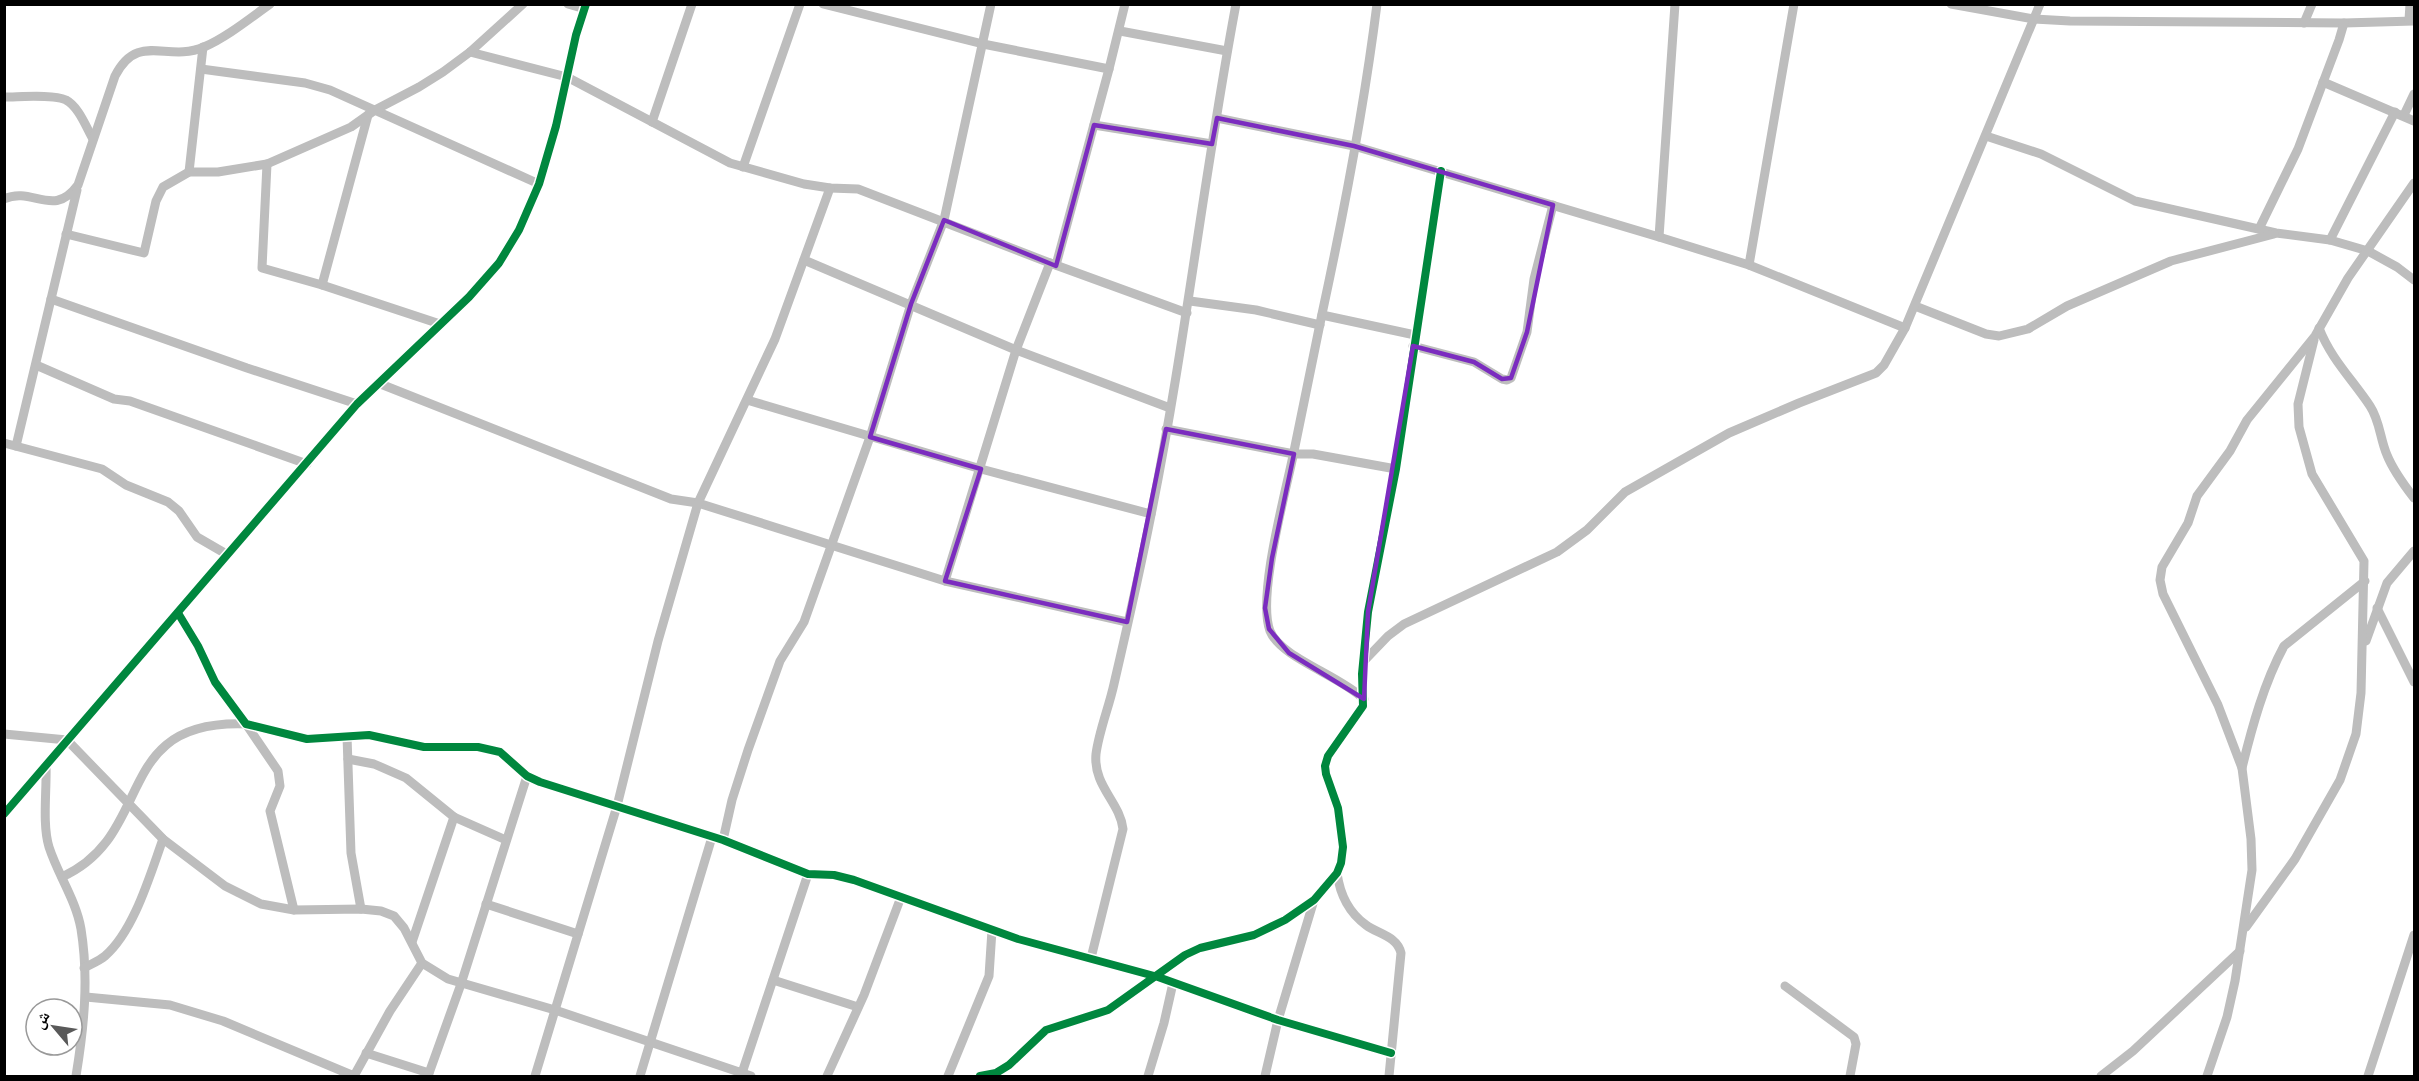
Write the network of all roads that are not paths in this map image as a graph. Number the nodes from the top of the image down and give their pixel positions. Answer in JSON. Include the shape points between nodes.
{"nodes":[{"id":1,"x":270,"y":4,"type":"edge"},
{"id":2,"x":523,"y":4,"type":"edge"},
{"id":3,"x":568,"y":4,"type":"edge"},
{"id":4,"x":692,"y":4,"type":"edge"},
{"id":5,"x":800,"y":4,"type":"edge"},
{"id":6,"x":823,"y":4,"type":"edge"},
{"id":7,"x":992,"y":4,"type":"edge"},
{"id":8,"x":1125,"y":4,"type":"edge"},
{"id":9,"x":1236,"y":4,"type":"edge"},
{"id":10,"x":1377,"y":4,"type":"edge"},
{"id":11,"x":1675,"y":4,"type":"edge"},
{"id":12,"x":1794,"y":4,"type":"edge"},
{"id":13,"x":1952,"y":4,"type":"edge"},
{"id":14,"x":2040,"y":4,"type":"edge"},
{"id":15,"x":2312,"y":4,"type":"edge"},
{"id":16,"x":2410,"y":4,"type":"edge"},
{"id":17,"x":585,"y":7,"type":"edge"},
{"id":18,"x":2034,"y":19,"type":"junction"},
{"id":19,"x":2412,"y":21,"type":"edge"},
{"id":20,"x":2304,"y":23,"type":"junction"},
{"id":21,"x":2344,"y":23,"type":"junction"},
{"id":22,"x":1119,"y":31,"type":"junction"},
{"id":23,"x":983,"y":44,"type":"junction"},
{"id":24,"x":203,"y":47,"type":"junction"},
{"id":25,"x":1227,"y":51,"type":"junction"},
{"id":26,"x":470,"y":52,"type":"junction"},
{"id":27,"x":201,"y":69,"type":"junction"},
{"id":28,"x":1110,"y":69,"type":"junction"},
{"id":29,"x":567,"y":77,"type":"junction"},
{"id":30,"x":2323,"y":82,"type":"junction"},
{"id":31,"x":2415,"y":94,"type":"edge"},
{"id":32,"x":4,"y":97,"type":"edge"},
{"id":33,"x":371,"y":112,"type":"junction"},
{"id":34,"x":2400,"y":114,"type":"junction"},
{"id":35,"x":1217,"y":118,"type":"junction"},
{"id":36,"x":2415,"y":121,"type":"edge"},
{"id":37,"x":652,"y":122,"type":"junction"},
{"id":38,"x":1095,"y":125,"type":"junction"},
{"id":39,"x":1986,"y":136,"type":"junction"},
{"id":40,"x":93,"y":139,"type":"junction"},
{"id":41,"x":1212,"y":144,"type":"junction"},
{"id":42,"x":1354,"y":146,"type":"junction"},
{"id":43,"x":267,"y":164,"type":"junction"},
{"id":44,"x":743,"y":167,"type":"junction"},
{"id":45,"x":1442,"y":171,"type":"junction"},
{"id":46,"x":189,"y":172,"type":"junction"},
{"id":47,"x":2415,"y":183,"type":"edge"},
{"id":48,"x":539,"y":184,"type":"junction"},
{"id":49,"x":78,"y":185,"type":"junction"},
{"id":50,"x":830,"y":188,"type":"junction"},
{"id":51,"x":4,"y":198,"type":"edge"},
{"id":52,"x":1553,"y":205,"type":"junction"},
{"id":53,"x":944,"y":220,"type":"junction"},
{"id":54,"x":2259,"y":229,"type":"junction"},
{"id":55,"x":2276,"y":233,"type":"junction"},
{"id":56,"x":66,"y":234,"type":"junction"},
{"id":57,"x":1659,"y":237,"type":"junction"},
{"id":58,"x":2330,"y":240,"type":"junction"},
{"id":59,"x":2368,"y":251,"type":"junction"},
{"id":60,"x":804,"y":260,"type":"junction"},
{"id":61,"x":1053,"y":264,"type":"junction"},
{"id":62,"x":1749,"y":265,"type":"junction"},
{"id":63,"x":2415,"y":280,"type":"edge"},
{"id":64,"x":322,"y":285,"type":"junction"},
{"id":65,"x":51,"y":299,"type":"junction"},
{"id":66,"x":1190,"y":301,"type":"junction"},
{"id":67,"x":911,"y":304,"type":"junction"},
{"id":68,"x":1915,"y":306,"type":"junction"},
{"id":69,"x":1187,"y":313,"type":"junction"},
{"id":70,"x":1321,"y":320,"type":"junction"},
{"id":71,"x":440,"y":324,"type":"junction"},
{"id":72,"x":1905,"y":328,"type":"junction"},
{"id":73,"x":2317,"y":332,"type":"junction"},
{"id":74,"x":1415,"y":334,"type":"junction"},
{"id":75,"x":1413,"y":346,"type":"junction"},
{"id":76,"x":1016,"y":350,"type":"junction"},
{"id":77,"x":36,"y":364,"type":"junction"},
{"id":78,"x":378,"y":383,"type":"junction"},
{"id":79,"x":747,"y":400,"type":"junction"},
{"id":80,"x":357,"y":404,"type":"junction"},
{"id":81,"x":1170,"y":408,"type":"junction"},
{"id":82,"x":1166,"y":429,"type":"junction"},
{"id":83,"x":870,"y":437,"type":"junction"},
{"id":84,"x":4,"y":443,"type":"edge"},
{"id":85,"x":16,"y":446,"type":"junction"},
{"id":86,"x":1294,"y":454,"type":"junction"},
{"id":87,"x":306,"y":464,"type":"junction"},
{"id":88,"x":981,"y":469,"type":"junction"},
{"id":89,"x":1396,"y":469,"type":"junction"},
{"id":90,"x":2415,"y":498,"type":"edge"},
{"id":91,"x":698,"y":502,"type":"junction"},
{"id":92,"x":1151,"y":514,"type":"junction"},
{"id":93,"x":832,"y":546,"type":"junction"},
{"id":94,"x":2415,"y":551,"type":"edge"},
{"id":95,"x":228,"y":555,"type":"junction"},
{"id":96,"x":945,"y":581,"type":"junction"},
{"id":97,"x":2365,"y":581,"type":"junction"},
{"id":98,"x":2377,"y":608,"type":"junction"},
{"id":99,"x":178,"y":613,"type":"junction"},
{"id":100,"x":1127,"y":622,"type":"junction"},
{"id":101,"x":2364,"y":652,"type":"junction"},
{"id":102,"x":1364,"y":661,"type":"junction"},
{"id":103,"x":2415,"y":682,"type":"edge"},
{"id":104,"x":1364,"y":699,"type":"junction"},
{"id":105,"x":246,"y":724,"type":"junction"},
{"id":106,"x":4,"y":734,"type":"edge"},
{"id":107,"x":347,"y":736,"type":"junction"},
{"id":108,"x":67,"y":740,"type":"junction"},
{"id":109,"x":348,"y":759,"type":"junction"},
{"id":110,"x":46,"y":764,"type":"junction"},
{"id":111,"x":2242,"y":768,"type":"junction"},
{"id":112,"x":527,"y":776,"type":"junction"},
{"id":113,"x":129,"y":805,"type":"junction"},
{"id":114,"x":617,"y":806,"type":"junction"},
{"id":115,"x":4,"y":814,"type":"edge"},
{"id":116,"x":454,"y":817,"type":"junction"},
{"id":117,"x":712,"y":837,"type":"junction"},
{"id":118,"x":163,"y":839,"type":"junction"},
{"id":119,"x":506,"y":840,"type":"junction"},
{"id":120,"x":723,"y":840,"type":"junction"},
{"id":121,"x":1337,"y":873,"type":"junction"},
{"id":122,"x":808,"y":874,"type":"junction"},
{"id":123,"x":62,"y":878,"type":"junction"},
{"id":124,"x":901,"y":897,"type":"junction"},
{"id":125,"x":1314,"y":900,"type":"junction"},
{"id":126,"x":486,"y":904,"type":"junction"},
{"id":127,"x":361,"y":909,"type":"junction"},
{"id":128,"x":294,"y":910,"type":"junction"},
{"id":129,"x":2245,"y":928,"type":"junction"},
{"id":130,"x":992,"y":930,"type":"junction"},
{"id":131,"x":578,"y":934,"type":"junction"},
{"id":132,"x":2415,"y":935,"type":"edge"},
{"id":133,"x":412,"y":942,"type":"junction"},
{"id":134,"x":2240,"y":951,"type":"junction"},
{"id":135,"x":1091,"y":958,"type":"junction"},
{"id":136,"x":422,"y":963,"type":"junction"},
{"id":137,"x":84,"y":968,"type":"junction"},
{"id":138,"x":1158,"y":977,"type":"junction"},
{"id":139,"x":773,"y":980,"type":"junction"},
{"id":140,"x":1173,"y":982,"type":"junction"},
{"id":141,"x":461,"y":984,"type":"junction"},
{"id":142,"x":1785,"y":986,"type":"dead end"},
{"id":143,"x":86,"y":997,"type":"junction"},
{"id":144,"x":858,"y":1007,"type":"junction"},
{"id":145,"x":555,"y":1010,"type":"junction"},
{"id":146,"x":1278,"y":1020,"type":"junction"},
{"id":147,"x":650,"y":1042,"type":"junction"},
{"id":148,"x":366,"y":1053,"type":"junction"},
{"id":149,"x":1391,"y":1053,"type":"junction"},
{"id":150,"x":428,"y":1075,"type":"edge"},
{"id":151,"x":745,"y":1076,"type":"edge"},
{"id":152,"x":76,"y":1077,"type":"edge"},
{"id":153,"x":354,"y":1077,"type":"edge"},
{"id":154,"x":535,"y":1077,"type":"edge"},
{"id":155,"x":640,"y":1077,"type":"edge"},
{"id":156,"x":827,"y":1077,"type":"edge"},
{"id":157,"x":948,"y":1077,"type":"edge"},
{"id":158,"x":980,"y":1077,"type":"edge"},
{"id":159,"x":1148,"y":1077,"type":"edge"},
{"id":160,"x":1265,"y":1077,"type":"edge"},
{"id":161,"x":1389,"y":1077,"type":"edge"},
{"id":162,"x":1850,"y":1077,"type":"edge"},
{"id":163,"x":2101,"y":1077,"type":"edge"},
{"id":164,"x":2207,"y":1077,"type":"edge"},
{"id":165,"x":2368,"y":1077,"type":"edge"}],
"edges":[{"from":1,"to":24,"type":"street"},
{"from":2,"to":26,"type":"street"},
{"from":3,"to":17,"type":"street"},
{"from":4,"to":37,"type":"street"},
{"from":5,"to":44,"type":"street"},
{"from":6,"to":23,"type":"street"},
{"from":7,"to":23,"type":"street"},
{"from":8,"to":22,"type":"street"},
{"from":9,"to":25,"type":"street"},
{"from":10,"to":42,"type":"street"},
{"from":11,"to":57,"type":"street"},
{"from":12,"to":62,"type":"street"},
{"from":13,"to":18,"type":"street"},
{"from":14,"to":18,"type":"street"},
{"from":15,"to":20,"type":"street"},
{"from":16,"to":19,"type":"street"},
{"from":17,"to":29,"type":"street"},
{"from":18,"to":20,"type":"street"},
{"from":18,"to":39,"type":"street"},
{"from":19,"to":21,"type":"street"},
{"from":20,"to":21,"type":"street"},
{"from":21,"to":30,"type":"street"},
{"from":22,"to":25,"type":"street"},
{"from":22,"to":28,"type":"street"},
{"from":23,"to":28,"type":"street"},
{"from":23,"to":53,"type":"street"},
{"from":24,"to":27,"type":"street"},
{"from":24,"to":40,"type":"street","via":[[131,54],[115,76]]},
{"from":25,"to":35,"type":"street"},
{"from":26,"to":29,"type":"street"},
{"from":26,"to":33,"type":"street","via":[[419,87]]},
{"from":27,"to":33,"type":"street","via":[[305,83],[330,90]]},
{"from":27,"to":46,"type":"street"},
{"from":28,"to":38,"type":"street"},
{"from":29,"to":37,"type":"street"},
{"from":29,"to":48,"type":"street"},
{"from":30,"to":34,"type":"street"},
{"from":30,"to":54,"type":"street","via":[[2298,149]]},
{"from":31,"to":34,"type":"street"},
{"from":32,"to":40,"type":"street","via":[[66,100],[78,112]]},
{"from":33,"to":43,"type":"street","via":[[351,127]]},
{"from":33,"to":48,"type":"street"},
{"from":33,"to":64,"type":"street"},
{"from":34,"to":36,"type":"street"},
{"from":34,"to":58,"type":"street"},
{"from":35,"to":41,"type":"street"},
{"from":35,"to":42,"type":"street"},
{"from":37,"to":44,"type":"street"},
{"from":38,"to":41,"type":"street"},
{"from":38,"to":61,"type":"street"},
{"from":39,"to":54,"type":"street","via":[[2041,154],[2135,201]]},
{"from":39,"to":68,"type":"street"},
{"from":40,"to":49,"type":"street"},
{"from":41,"to":66,"type":"street"},
{"from":42,"to":45,"type":"street"},
{"from":42,"to":70,"type":"street"},
{"from":43,"to":46,"type":"street"},
{"from":43,"to":64,"type":"street","via":[[262,268]]},
{"from":44,"to":50,"type":"street"},
{"from":45,"to":52,"type":"street"},
{"from":45,"to":74,"type":"street"},
{"from":46,"to":56,"type":"street","via":[[159,193],[144,253]]},
{"from":47,"to":59,"type":"street"},
{"from":48,"to":71,"type":"street","via":[[499,263]]},
{"from":49,"to":51,"type":"street","via":[[60,201]]},
{"from":49,"to":56,"type":"street"},
{"from":50,"to":53,"type":"street","via":[[858,189]]},
{"from":50,"to":60,"type":"street"},
{"from":52,"to":57,"type":"street"},
{"from":52,"to":75,"type":"street","via":[[1534,279],[1527,332],[1511,378],[1502,379],[1473,362]]},
{"from":53,"to":61,"type":"street"},
{"from":53,"to":67,"type":"street"},
{"from":54,"to":55,"type":"street"},
{"from":55,"to":58,"type":"street"},
{"from":55,"to":68,"type":"street","via":[[2171,261],[2067,306],[2028,329],[2006,335],[1986,334]]},
{"from":56,"to":65,"type":"street"},
{"from":57,"to":62,"type":"street"},
{"from":58,"to":59,"type":"street"},
{"from":59,"to":63,"type":"street"},
{"from":59,"to":73,"type":"street"},
{"from":60,"to":67,"type":"street"},
{"from":60,"to":79,"type":"street"},
{"from":61,"to":69,"type":"street"},
{"from":61,"to":76,"type":"street"},
{"from":62,"to":72,"type":"street"},
{"from":64,"to":71,"type":"street"},
{"from":65,"to":77,"type":"street"},
{"from":65,"to":80,"type":"street"},
{"from":66,"to":69,"type":"street"},
{"from":66,"to":70,"type":"street"},
{"from":67,"to":76,"type":"street"},
{"from":67,"to":83,"type":"street"},
{"from":68,"to":72,"type":"street"},
{"from":69,"to":81,"type":"street"},
{"from":70,"to":74,"type":"street"},
{"from":70,"to":86,"type":"street"},
{"from":71,"to":78,"type":"street"},
{"from":72,"to":102,"type":"street","via":[[1876,373],[1759,420],[1691,453],[1625,492],[1587,530],[1557,552],[1404,624]]},
{"from":73,"to":90,"type":"street","via":[[2370,406],[2378,420],[2386,454]]},
{"from":73,"to":97,"type":"street","via":[[2298,404],[2299,427],[2312,474],[2364,561]]},
{"from":73,"to":111,"type":"street","via":[[2247,420],[2225,460],[2198,496],[2188,523],[2162,567],[2163,594],[2218,705]]},
{"from":74,"to":75,"type":"street"},
{"from":75,"to":89,"type":"street"},
{"from":76,"to":81,"type":"street"},
{"from":76,"to":88,"type":"street"},
{"from":77,"to":85,"type":"street"},
{"from":77,"to":87,"type":"street","via":[[114,399],[130,401]]},
{"from":78,"to":80,"type":"street"},
{"from":78,"to":91,"type":"street","via":[[655,494]]},
{"from":79,"to":83,"type":"street"},
{"from":79,"to":91,"type":"street"},
{"from":80,"to":87,"type":"street"},
{"from":81,"to":82,"type":"street"},
{"from":82,"to":86,"type":"street"},
{"from":82,"to":92,"type":"street"},
{"from":83,"to":88,"type":"street"},
{"from":83,"to":93,"type":"street"},
{"from":84,"to":85,"type":"street"},
{"from":85,"to":95,"type":"street","via":[[95,465],[126,485],[168,502],[197,537]]},
{"from":86,"to":89,"type":"street"},
{"from":86,"to":104,"type":"street","via":[[1272,558],[1265,608],[1269,629],[1276,643],[1289,653],[1338,678]]},
{"from":87,"to":95,"type":"street"},
{"from":88,"to":92,"type":"street"},
{"from":88,"to":96,"type":"street"},
{"from":89,"to":102,"type":"street","via":[[1368,612]]},
{"from":91,"to":93,"type":"street"},
{"from":91,"to":114,"type":"street"},
{"from":92,"to":100,"type":"street"},
{"from":93,"to":96,"type":"street"},
{"from":93,"to":120,"type":"street","via":[[804,622],[780,661],[732,800]]},
{"from":94,"to":98,"type":"street","via":[[2387,583]]},
{"from":95,"to":99,"type":"street"},
{"from":96,"to":100,"type":"street"},
{"from":97,"to":101,"type":"street"},
{"from":97,"to":111,"type":"street","via":[[2284,646]]},
{"from":98,"to":101,"type":"street"},
{"from":98,"to":103,"type":"street"},
{"from":99,"to":105,"type":"street","via":[[214,682]]},
{"from":99,"to":108,"type":"street"},
{"from":100,"to":135,"type":"street","via":[[1096,755],[1101,785],[1123,830]]},
{"from":101,"to":129,"type":"street","via":[[2356,734],[2347,766],[2295,860]]},
{"from":102,"to":104,"type":"street"},
{"from":104,"to":121,"type":"street","via":[[1325,766],[1338,808],[1342,847]]},
{"from":105,"to":107,"type":"street","via":[[307,739]]},
{"from":105,"to":113,"type":"street","via":[[194,729],[177,735],[152,758]]},
{"from":105,"to":128,"type":"street","via":[[278,771],[280,779],[270,811]]},
{"from":106,"to":108,"type":"street"},
{"from":107,"to":109,"type":"street"},
{"from":107,"to":112,"type":"street","via":[[369,735],[424,747],[492,750],[506,756]]},
{"from":108,"to":110,"type":"street"},
{"from":108,"to":113,"type":"street"},
{"from":109,"to":116,"type":"street","via":[[374,764],[406,778]]},
{"from":109,"to":127,"type":"street","via":[[351,853]]},
{"from":110,"to":115,"type":"street"},
{"from":110,"to":123,"type":"street","via":[[46,826],[49,846]]},
{"from":111,"to":129,"type":"street","via":[[2252,870]]},
{"from":112,"to":114,"type":"street"},
{"from":112,"to":119,"type":"street"},
{"from":113,"to":118,"type":"street"},
{"from":113,"to":123,"type":"street","via":[[96,856]]},
{"from":114,"to":117,"type":"street"},
{"from":114,"to":131,"type":"street"},
{"from":116,"to":119,"type":"street"},
{"from":116,"to":133,"type":"street"},
{"from":117,"to":120,"type":"street"},
{"from":117,"to":147,"type":"street"},
{"from":118,"to":128,"type":"street","via":[[225,886],[261,904]]},
{"from":118,"to":137,"type":"street","via":[[129,925],[105,956]]},
{"from":119,"to":126,"type":"street"},
{"from":120,"to":122,"type":"street"},
{"from":121,"to":125,"type":"street"},
{"from":121,"to":149,"type":"street","via":[[1339,890],[1354,915],[1399,945]]},
{"from":122,"to":124,"type":"street","via":[[844,877]]},
{"from":122,"to":139,"type":"street"},
{"from":123,"to":137,"type":"street","via":[[81,928]]},
{"from":124,"to":130,"type":"street"},
{"from":124,"to":144,"type":"street"},
{"from":125,"to":138,"type":"street","via":[[1254,935],[1185,955]]},
{"from":125,"to":146,"type":"street"},
{"from":126,"to":131,"type":"street"},
{"from":126,"to":141,"type":"street"},
{"from":127,"to":128,"type":"street"},
{"from":127,"to":133,"type":"street","via":[[381,910],[394,916]]},
{"from":129,"to":134,"type":"street"},
{"from":130,"to":135,"type":"street"},
{"from":130,"to":157,"type":"street","via":[[989,975]]},
{"from":131,"to":145,"type":"street"},
{"from":132,"to":165,"type":"street"},
{"from":133,"to":136,"type":"street"},
{"from":134,"to":163,"type":"street"},
{"from":134,"to":164,"type":"street","via":[[2227,1017]]},
{"from":135,"to":138,"type":"street"},
{"from":136,"to":141,"type":"street"},
{"from":136,"to":148,"type":"street"},
{"from":137,"to":143,"type":"street"},
{"from":138,"to":140,"type":"street"},
{"from":138,"to":158,"type":"street","via":[[1108,1010],[1046,1030],[1010,1065]]},
{"from":139,"to":144,"type":"street"},
{"from":139,"to":151,"type":"street"},
{"from":140,"to":146,"type":"street"},
{"from":140,"to":159,"type":"street"},
{"from":141,"to":145,"type":"street"},
{"from":141,"to":150,"type":"street"},
{"from":142,"to":162,"type":"street","via":[[1857,1041]]},
{"from":143,"to":152,"type":"street"},
{"from":143,"to":153,"type":"street","via":[[170,1005],[223,1021]]},
{"from":144,"to":156,"type":"street"},
{"from":145,"to":147,"type":"street"},
{"from":145,"to":154,"type":"street"},
{"from":146,"to":149,"type":"street"},
{"from":146,"to":160,"type":"street"},
{"from":147,"to":151,"type":"street"},
{"from":147,"to":155,"type":"street"},
{"from":148,"to":150,"type":"street"},
{"from":148,"to":153,"type":"street"},
{"from":149,"to":161,"type":"street"}]}
